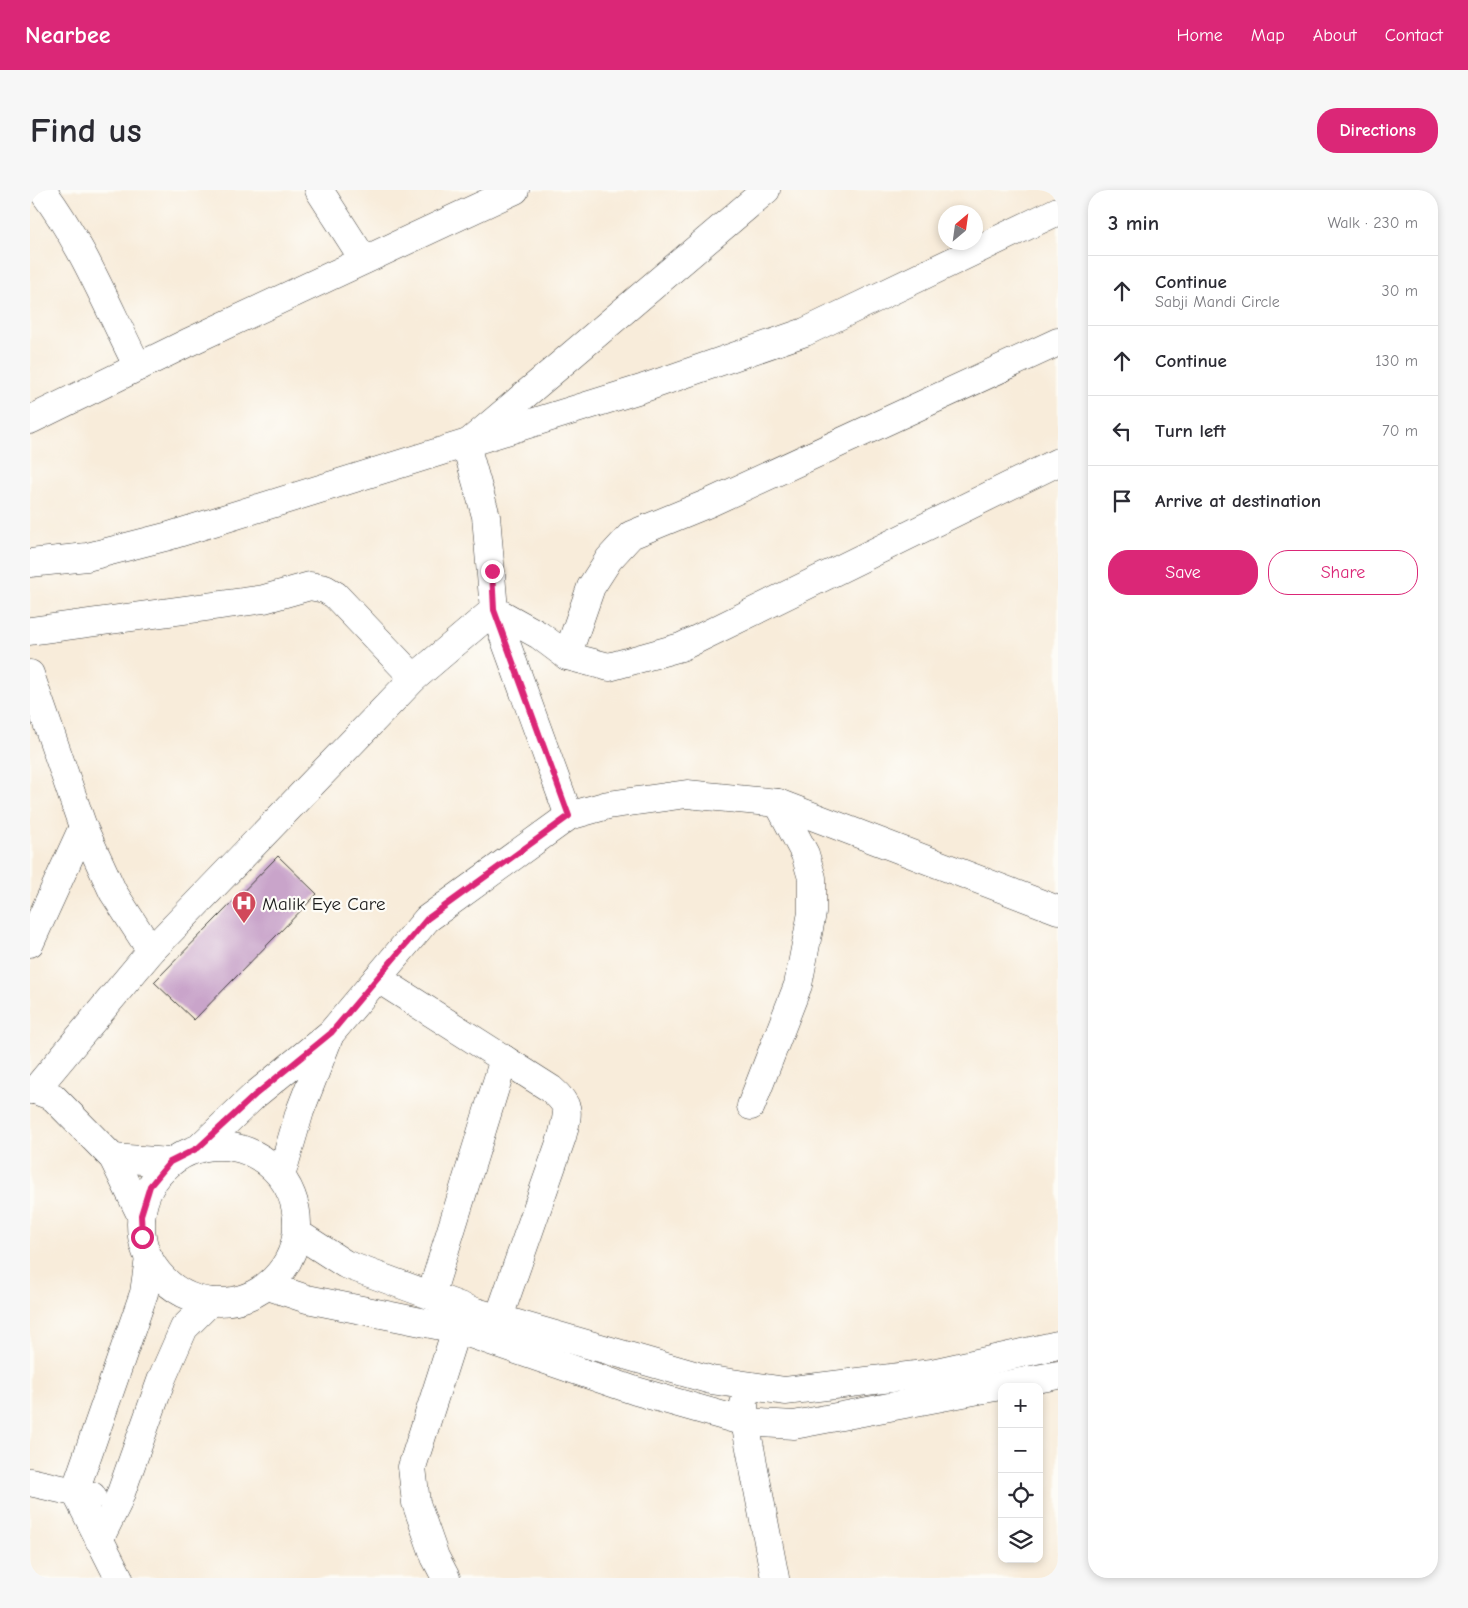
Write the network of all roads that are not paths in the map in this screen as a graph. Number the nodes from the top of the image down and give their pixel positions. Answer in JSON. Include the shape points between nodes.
{"nodes":[{"id":1,"x":42,"y":190,"type":"edge"},
{"id":2,"x":319,"y":190,"type":"edge"},
{"id":3,"x":515,"y":190,"type":"edge"},
{"id":4,"x":766,"y":190,"type":"edge"},
{"id":5,"x":1058,"y":211,"type":"edge"},
{"id":6,"x":364,"y":260,"type":"junction"},
{"id":7,"x":1058,"y":342,"type":"edge"},
{"id":8,"x":138,"y":367,"type":"junction"},
{"id":9,"x":30,"y":420,"type":"edge"},
{"id":10,"x":466,"y":445,"type":"junction"},
{"id":11,"x":1058,"y":462,"type":"edge"},
{"id":12,"x":30,"y":563,"type":"edge"},
{"id":13,"x":494,"y":610,"type":"junction"},
{"id":14,"x":30,"y":631,"type":"edge"},
{"id":15,"x":567,"y":656,"type":"junction"},
{"id":16,"x":30,"y":674,"type":"edge"},
{"id":17,"x":414,"y":678,"type":"junction"},
{"id":18,"x":778,"y":803,"type":"junction"},
{"id":19,"x":569,"y":816,"type":"junction"},
{"id":20,"x":83,"y":827,"type":"junction"},
{"id":21,"x":42,"y":894,"type":"edge"},
{"id":22,"x":1058,"y":910,"type":"edge"},
{"id":23,"x":30,"y":943,"type":"edge"},
{"id":24,"x":151,"y":951,"type":"junction"},
{"id":25,"x":377,"y":978,"type":"junction"},
{"id":26,"x":331,"y":1033,"type":"junction"},
{"id":27,"x":504,"y":1059,"type":"junction"},
{"id":28,"x":32,"y":1090,"type":"edge"},
{"id":29,"x":751,"y":1106,"type":"dead end"},
{"id":30,"x":198,"y":1148,"type":"junction"},
{"id":31,"x":113,"y":1158,"type":"junction"},
{"id":32,"x":170,"y":1162,"type":"junction"},
{"id":33,"x":281,"y":1176,"type":"junction"},
{"id":34,"x":141,"y":1215,"type":"junction"},
{"id":35,"x":298,"y":1233,"type":"junction"},
{"id":36,"x":148,"y":1258,"type":"junction"},
{"id":37,"x":268,"y":1286,"type":"junction"},
{"id":38,"x":431,"y":1295,"type":"junction"},
{"id":39,"x":210,"y":1302,"type":"junction"},
{"id":40,"x":460,"y":1318,"type":"junction"},
{"id":41,"x":498,"y":1320,"type":"junction"},
{"id":42,"x":1058,"y":1345,"type":"edge"},
{"id":43,"x":1058,"y":1375,"type":"edge"},
{"id":44,"x":742,"y":1385,"type":"junction"},
{"id":45,"x":744,"y":1422,"type":"junction"},
{"id":46,"x":30,"y":1482,"type":"edge"},
{"id":47,"x":75,"y":1491,"type":"junction"},
{"id":48,"x":117,"y":1504,"type":"junction"},
{"id":49,"x":99,"y":1540,"type":"junction"},
{"id":50,"x":119,"y":1578,"type":"edge"},
{"id":51,"x":446,"y":1578,"type":"edge"},
{"id":52,"x":775,"y":1578,"type":"edge"}],
"edges":[{"from":1,"to":8,"type":"street","via":[[58,210]]},
{"from":2,"to":6,"type":"street"},
{"from":3,"to":6,"type":"street"},
{"from":4,"to":10,"type":"street"},
{"from":5,"to":10,"type":"street","via":[[805,332]]},
{"from":6,"to":8,"type":"street"},
{"from":7,"to":15,"type":"street","via":[[709,503],[632,535],[609,559],[591,587]]},
{"from":8,"to":9,"type":"street"},
{"from":10,"to":12,"type":"street","via":[[169,536],[87,557]]},
{"from":10,"to":13,"type":"street","via":[[486,516]]},
{"from":11,"to":15,"type":"street","via":[[681,647],[609,668]]},
{"from":13,"to":15,"type":"street","via":[[538,634]]},
{"from":13,"to":17,"type":"street"},
{"from":13,"to":19,"type":"street"},
{"from":14,"to":17,"type":"street","via":[[264,599],[310,586],[326,589],[335,595]]},
{"from":16,"to":20,"type":"street"},
{"from":17,"to":24,"type":"street"},
{"from":18,"to":19,"type":"street","via":[[687,794],[608,805]]},
{"from":18,"to":22,"type":"street"},
{"from":18,"to":29,"type":"street","via":[[805,854],[812,878],[812,913],[798,985]]},
{"from":19,"to":25,"type":"street","via":[[427,919]]},
{"from":20,"to":21,"type":"street"},
{"from":20,"to":24,"type":"street","via":[[113,892]]},
{"from":21,"to":23,"type":"street"},
{"from":24,"to":28,"type":"street"},
{"from":25,"to":26,"type":"street"},
{"from":25,"to":27,"type":"street"},
{"from":26,"to":30,"type":"street","via":[[255,1095]]},
{"from":26,"to":33,"type":"street","via":[[300,1111]]},
{"from":27,"to":38,"type":"street"},
{"from":27,"to":41,"type":"street","via":[[565,1101],[568,1116]]},
{"from":28,"to":31,"type":"street","via":[[52,1097]]},
{"from":30,"to":32,"type":"street"},
{"from":30,"to":33,"type":"street","via":[[228,1146],[258,1156]]},
{"from":31,"to":32,"type":"street"},
{"from":31,"to":34,"type":"street"},
{"from":32,"to":34,"type":"street","via":[[150,1186]]},
{"from":33,"to":35,"type":"street","via":[[295,1203]]},
{"from":34,"to":36,"type":"street","via":[[142,1237]]},
{"from":35,"to":37,"type":"street","via":[[288,1262]]},
{"from":35,"to":38,"type":"street","via":[[345,1264]]},
{"from":36,"to":39,"type":"street","via":[[164,1280],[185,1295]]},
{"from":36,"to":47,"type":"street","via":[[144,1293]]},
{"from":37,"to":39,"type":"street","via":[[241,1300]]},
{"from":37,"to":40,"type":"street","via":[[307,1299],[410,1318]]},
{"from":38,"to":40,"type":"street"},
{"from":39,"to":48,"type":"street","via":[[184,1328],[162,1378]]},
{"from":40,"to":41,"type":"street"},
{"from":40,"to":45,"type":"street","via":[[636,1390]]},
{"from":40,"to":51,"type":"street","via":[[412,1467],[416,1503]]},
{"from":41,"to":44,"type":"street","via":[[711,1380]]},
{"from":42,"to":44,"type":"street","via":[[932,1373],[785,1390]]},
{"from":43,"to":45,"type":"street","via":[[794,1425]]},
{"from":44,"to":45,"type":"street"},
{"from":45,"to":52,"type":"street"},
{"from":46,"to":47,"type":"street"},
{"from":47,"to":48,"type":"street"},
{"from":47,"to":49,"type":"street"},
{"from":48,"to":49,"type":"street"},
{"from":49,"to":50,"type":"street"}]}
